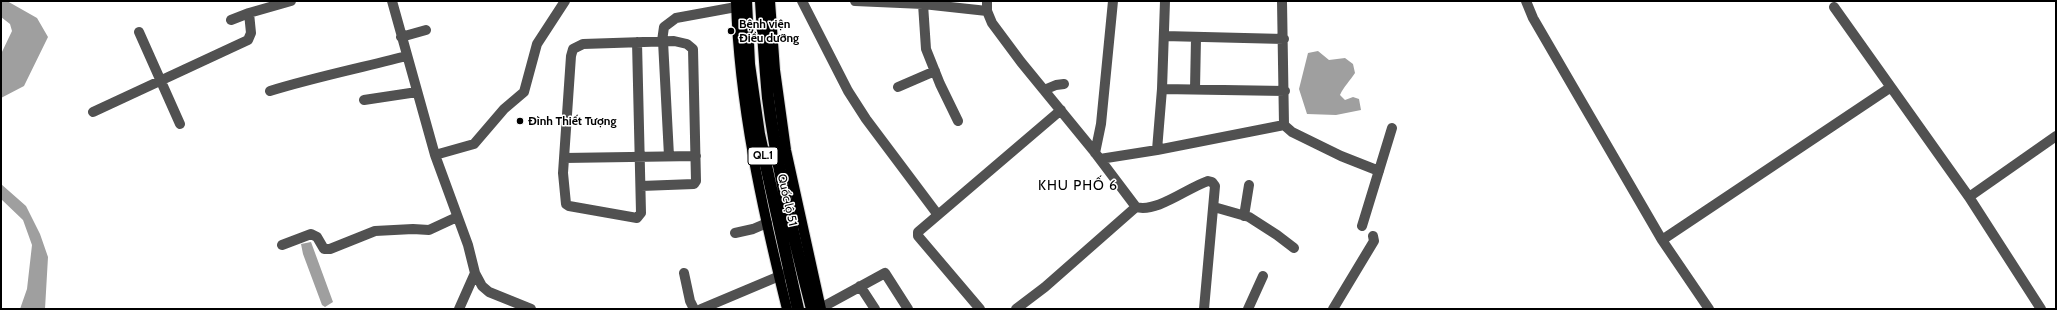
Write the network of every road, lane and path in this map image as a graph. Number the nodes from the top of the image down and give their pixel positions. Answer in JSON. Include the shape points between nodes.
{"nodes":[{"id":1,"x":291,"y":1,"type":"edge"},
{"id":2,"x":392,"y":1,"type":"edge"},
{"id":3,"x":565,"y":1,"type":"edge"},
{"id":4,"x":761,"y":1,"type":"edge"},
{"id":5,"x":770,"y":1,"type":"edge"},
{"id":6,"x":802,"y":1,"type":"edge"},
{"id":7,"x":855,"y":1,"type":"edge"},
{"id":8,"x":1113,"y":1,"type":"edge"},
{"id":9,"x":1164,"y":1,"type":"edge"},
{"id":10,"x":1282,"y":1,"type":"edge"},
{"id":11,"x":1526,"y":1,"type":"edge"},
{"id":12,"x":739,"y":3,"type":"edge"},
{"id":13,"x":923,"y":4,"type":"junction"},
{"id":14,"x":987,"y":6,"type":"edge"},
{"id":15,"x":1834,"y":7,"type":"dead end"},
{"id":16,"x":249,"y":13,"type":"junction"},
{"id":17,"x":231,"y":20,"type":"dead end"},
{"id":18,"x":426,"y":30,"type":"dead end"},
{"id":19,"x":139,"y":32,"type":"dead end"},
{"id":20,"x":1164,"y":36,"type":"junction"},
{"id":21,"x":401,"y":37,"type":"junction"},
{"id":22,"x":1196,"y":38,"type":"junction"},
{"id":23,"x":1284,"y":39,"type":"junction"},
{"id":24,"x":662,"y":41,"type":"junction"},
{"id":25,"x":637,"y":42,"type":"junction"},
{"id":26,"x":406,"y":56,"type":"junction"},
{"id":27,"x":935,"y":72,"type":"junction"},
{"id":28,"x":160,"y":81,"type":"junction"},
{"id":29,"x":1064,"y":84,"type":"dead end"},
{"id":30,"x":898,"y":87,"type":"dead end"},
{"id":31,"x":1891,"y":87,"type":"junction"},
{"id":32,"x":1162,"y":89,"type":"junction"},
{"id":33,"x":1195,"y":89,"type":"junction"},
{"id":34,"x":1044,"y":90,"type":"junction"},
{"id":35,"x":270,"y":91,"type":"dead end"},
{"id":36,"x":1285,"y":91,"type":"junction"},
{"id":37,"x":417,"y":92,"type":"junction"},
{"id":38,"x":364,"y":100,"type":"dead end"},
{"id":39,"x":1060,"y":110,"type":"junction"},
{"id":40,"x":93,"y":112,"type":"dead end"},
{"id":41,"x":958,"y":122,"type":"dead end"},
{"id":42,"x":180,"y":124,"type":"dead end"},
{"id":43,"x":1284,"y":125,"type":"junction"},
{"id":44,"x":1392,"y":128,"type":"dead end"},
{"id":45,"x":2056,"y":136,"type":"edge"},
{"id":46,"x":1157,"y":150,"type":"junction"},
{"id":47,"x":435,"y":155,"type":"junction"},
{"id":48,"x":669,"y":156,"type":"junction"},
{"id":49,"x":696,"y":156,"type":"junction"},
{"id":50,"x":1097,"y":156,"type":"junction"},
{"id":51,"x":640,"y":157,"type":"junction"},
{"id":52,"x":564,"y":158,"type":"junction"},
{"id":53,"x":1379,"y":171,"type":"junction"},
{"id":54,"x":1249,"y":185,"type":"dead end"},
{"id":55,"x":641,"y":186,"type":"junction"},
{"id":56,"x":1969,"y":197,"type":"junction"},
{"id":57,"x":1136,"y":207,"type":"junction"},
{"id":58,"x":1214,"y":207,"type":"junction"},
{"id":59,"x":938,"y":215,"type":"junction"},
{"id":60,"x":1244,"y":216,"type":"junction"},
{"id":61,"x":457,"y":217,"type":"junction"},
{"id":62,"x":767,"y":223,"type":"junction"},
{"id":63,"x":1362,"y":226,"type":"dead end"},
{"id":64,"x":735,"y":234,"type":"dead end"},
{"id":65,"x":1373,"y":236,"type":"dead end"},
{"id":66,"x":1662,"y":240,"type":"junction"},
{"id":67,"x":282,"y":245,"type":"dead end"},
{"id":68,"x":1294,"y":248,"type":"dead end"},
{"id":69,"x":807,"y":270,"type":"junction"},
{"id":70,"x":475,"y":273,"type":"junction"},
{"id":71,"x":684,"y":274,"type":"dead end"},
{"id":72,"x":784,"y":274,"type":"junction"},
{"id":73,"x":1263,"y":276,"type":"dead end"},
{"id":74,"x":860,"y":286,"type":"junction"},
{"id":75,"x":519,"y":307,"type":"edge"},
{"id":76,"x":459,"y":309,"type":"edge"},
{"id":77,"x":531,"y":309,"type":"edge"},
{"id":78,"x":694,"y":309,"type":"edge"},
{"id":79,"x":701,"y":309,"type":"edge"},
{"id":80,"x":787,"y":309,"type":"edge"},
{"id":81,"x":798,"y":309,"type":"edge"},
{"id":82,"x":818,"y":309,"type":"edge"},
{"id":83,"x":875,"y":309,"type":"edge"},
{"id":84,"x":908,"y":309,"type":"edge"},
{"id":85,"x":980,"y":309,"type":"edge"},
{"id":86,"x":1016,"y":309,"type":"edge"},
{"id":87,"x":1204,"y":309,"type":"edge"},
{"id":88,"x":1248,"y":309,"type":"edge"},
{"id":89,"x":1333,"y":309,"type":"edge"},
{"id":90,"x":1709,"y":309,"type":"edge"},
{"id":91,"x":2041,"y":309,"type":"edge"}],
"edges":[{"from":1,"to":16,"type":"street"},
{"from":2,"to":21,"type":"street"},
{"from":3,"to":47,"type":"street","via":[[537,44],[524,92],[504,109],[474,144]]},
{"from":4,"to":69,"type":"highway","name":"Quốc lộ 51","number":"QL.1","via":[[772,122]]},
{"from":5,"to":69,"type":"main road","name":"Quốc lộ 51","number":"QL.1","via":[[775,70],[784,137]]},
{"from":6,"to":59,"type":"street","via":[[848,92]]},
{"from":7,"to":13,"type":"street"},
{"from":8,"to":50,"type":"street"},
{"from":9,"to":20,"type":"street"},
{"from":10,"to":23,"type":"street"},
{"from":11,"to":66,"type":"street","via":[[1536,25]]},
{"from":12,"to":24,"type":"street","via":[[676,18],[664,27]]},
{"from":12,"to":62,"type":"main road","name":"Quốc lộ 51","number":"QL.1","via":[[746,113]]},
{"from":12,"to":72,"type":"highway","name":"Quốc lộ 51","number":"QL.1","via":[[750,64],[758,134]]},
{"from":13,"to":14,"type":"street"},
{"from":13,"to":27,"type":"street","via":[[924,43]]},
{"from":14,"to":34,"type":"street","via":[[992,23]]},
{"from":15,"to":31,"type":"street"},
{"from":16,"to":17,"type":"street"},
{"from":16,"to":28,"type":"street","via":[[251,33],[248,40]]},
{"from":18,"to":21,"type":"street"},
{"from":19,"to":28,"type":"street"},
{"from":20,"to":22,"type":"street"},
{"from":20,"to":32,"type":"street"},
{"from":21,"to":26,"type":"street"},
{"from":22,"to":23,"type":"street"},
{"from":22,"to":33,"type":"street"},
{"from":23,"to":36,"type":"street"},
{"from":24,"to":25,"type":"street"},
{"from":24,"to":48,"type":"street"},
{"from":24,"to":49,"type":"street","via":[[682,42],[693,49]]},
{"from":25,"to":51,"type":"street"},
{"from":25,"to":52,"type":"street","via":[[583,44],[573,49]]},
{"from":26,"to":35,"type":"street"},
{"from":26,"to":37,"type":"street"},
{"from":27,"to":30,"type":"street"},
{"from":27,"to":41,"type":"street"},
{"from":28,"to":40,"type":"street"},
{"from":28,"to":42,"type":"street"},
{"from":29,"to":34,"type":"street"},
{"from":31,"to":56,"type":"street"},
{"from":31,"to":66,"type":"street"},
{"from":32,"to":33,"type":"street"},
{"from":32,"to":46,"type":"street"},
{"from":33,"to":36,"type":"street"},
{"from":34,"to":39,"type":"street"},
{"from":36,"to":43,"type":"street"},
{"from":37,"to":38,"type":"street"},
{"from":37,"to":47,"type":"street"},
{"from":39,"to":50,"type":"street"},
{"from":39,"to":59,"type":"street"},
{"from":43,"to":46,"type":"street"},
{"from":43,"to":53,"type":"street","via":[[1292,132],[1341,156]]},
{"from":44,"to":53,"type":"street"},
{"from":45,"to":56,"type":"street"},
{"from":46,"to":50,"type":"street"},
{"from":47,"to":61,"type":"street"},
{"from":48,"to":49,"type":"street"},
{"from":48,"to":51,"type":"street"},
{"from":49,"to":55,"type":"street","via":[[694,184]]},
{"from":50,"to":57,"type":"street"},
{"from":51,"to":52,"type":"street"},
{"from":51,"to":55,"type":"street"},
{"from":52,"to":55,"type":"street","via":[[564,199],[569,206],[637,218],[641,214]]},
{"from":53,"to":63,"type":"street"},
{"from":54,"to":60,"type":"street"},
{"from":56,"to":91,"type":"street"},
{"from":57,"to":58,"type":"street","via":[[1144,209],[1156,205],[1208,181],[1215,186]]},
{"from":57,"to":86,"type":"street","via":[[1046,287]]},
{"from":58,"to":60,"type":"street"},
{"from":58,"to":87,"type":"street"},
{"from":59,"to":85,"type":"street","via":[[918,232],[918,236]]},
{"from":60,"to":68,"type":"street"},
{"from":61,"to":67,"type":"street","via":[[429,230],[375,231],[330,249],[324,249],[317,237],[311,234]]},
{"from":61,"to":70,"type":"street"},
{"from":62,"to":64,"type":"street"},
{"from":62,"to":72,"type":"main road","name":"Quốc lộ 51","number":"QL.1"},
{"from":65,"to":89,"type":"street","via":[[1374,241]]},
{"from":66,"to":90,"type":"street"},
{"from":69,"to":82,"type":"highway","name":"Quốc lộ 51","number":"QL.1"},
{"from":70,"to":75,"type":"street","via":[[482,286]]},
{"from":70,"to":76,"type":"street"},
{"from":71,"to":78,"type":"street"},
{"from":72,"to":79,"type":"street"},
{"from":72,"to":80,"type":"main road","name":"Quốc lộ 51","number":"QL.1"},
{"from":72,"to":81,"type":"highway","name":"Quốc lộ 51","number":"QL.1"},
{"from":73,"to":88,"type":"street"},
{"from":74,"to":82,"type":"street"},
{"from":74,"to":83,"type":"street"},
{"from":74,"to":84,"type":"street","via":[[885,273]]},
{"from":75,"to":77,"type":"street"}]}
